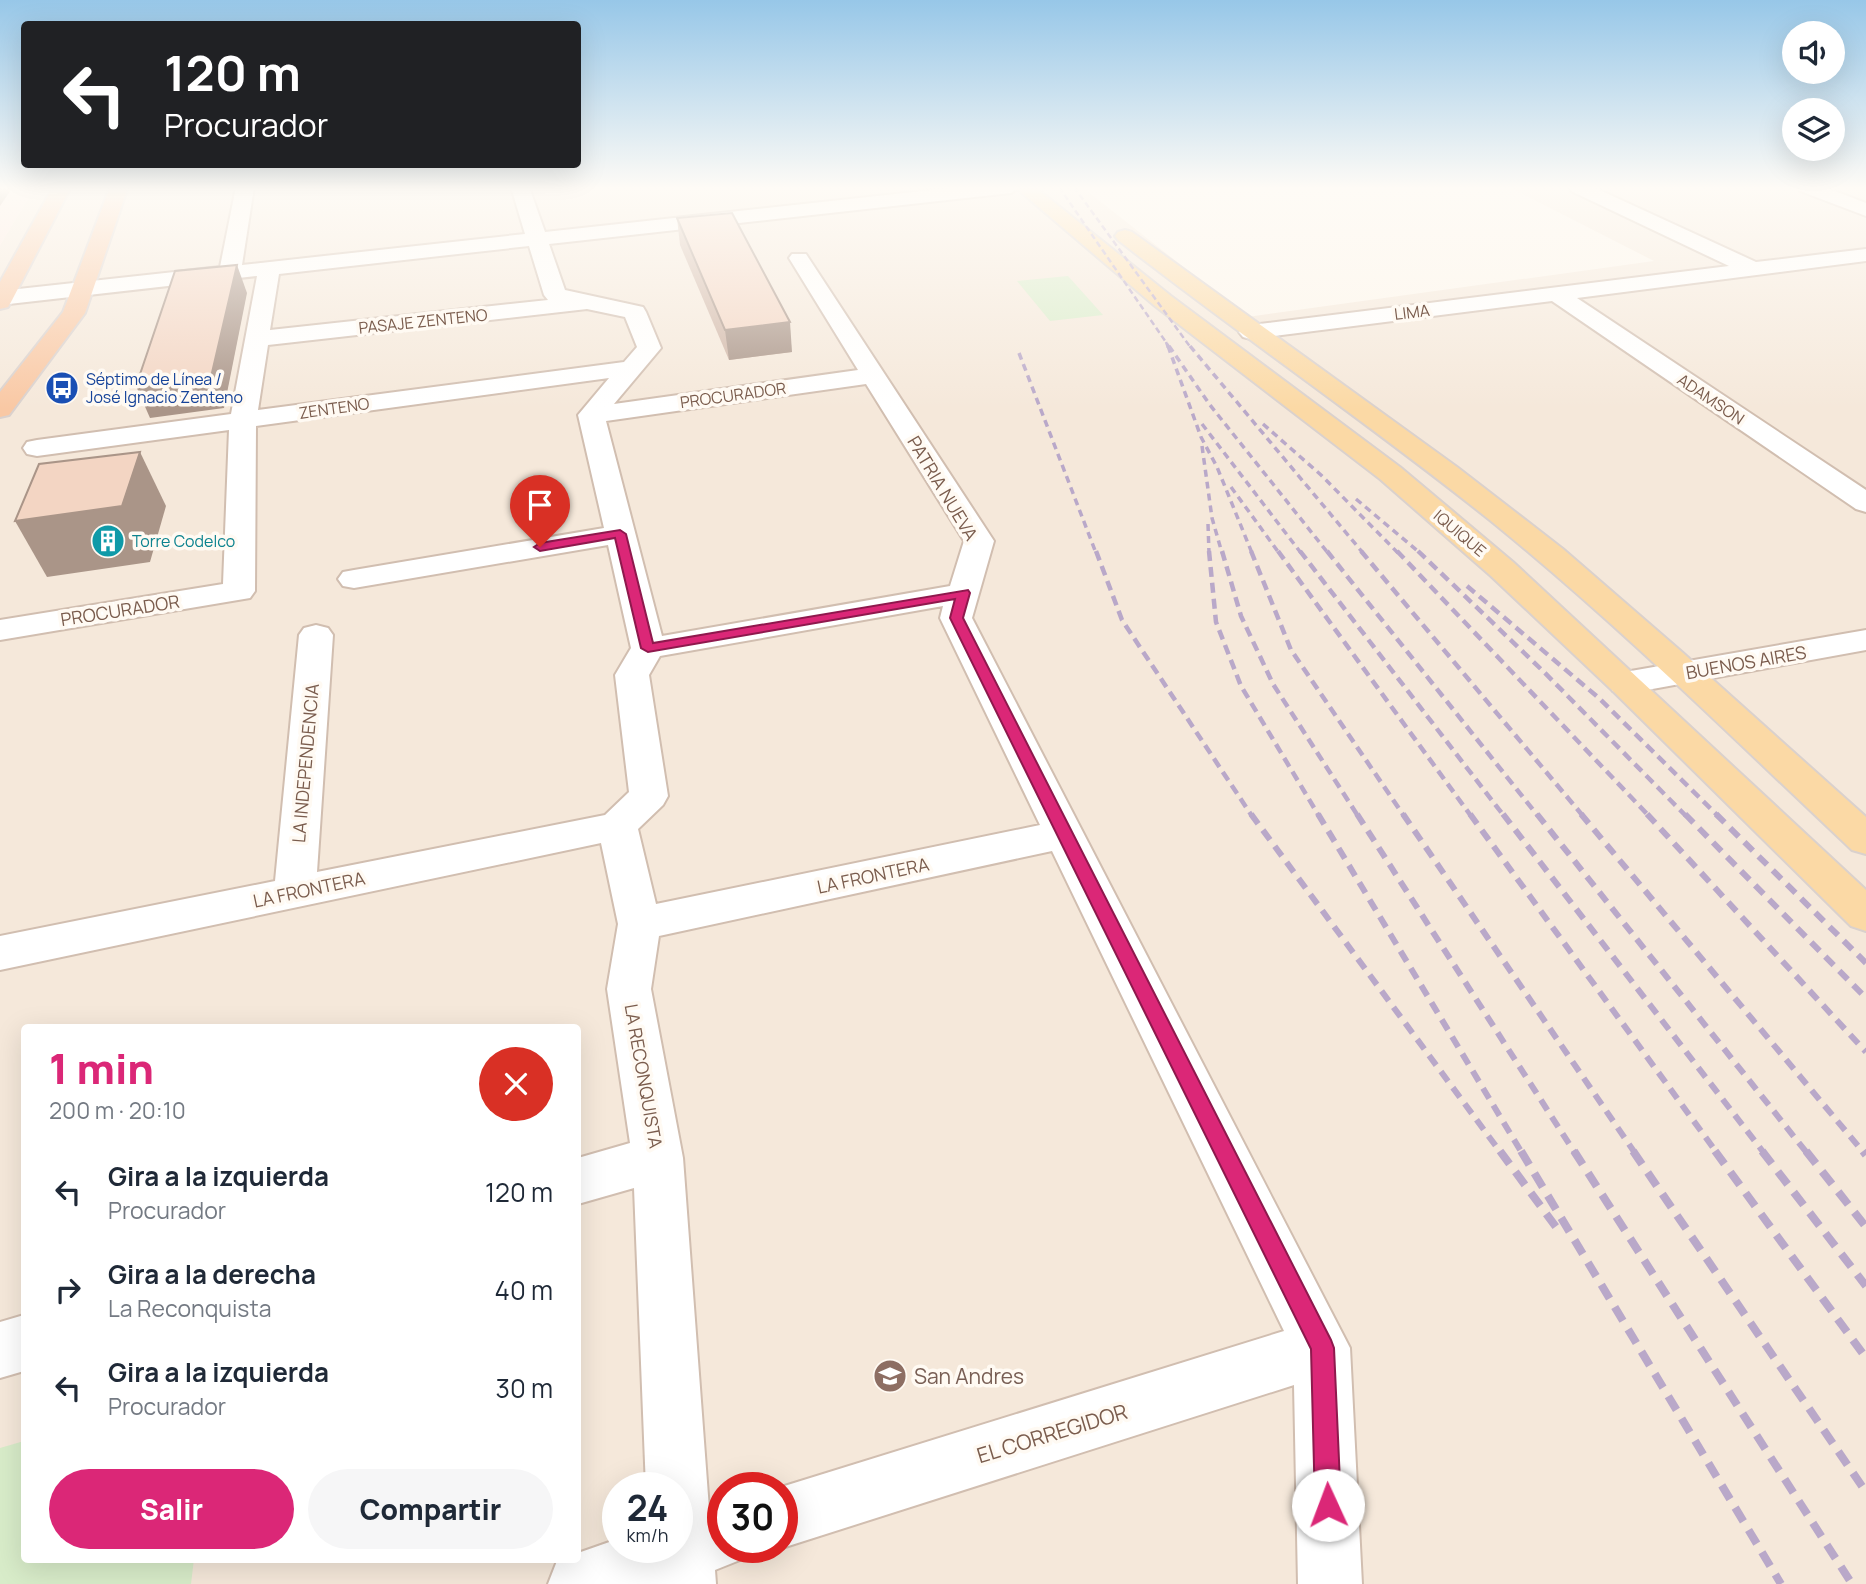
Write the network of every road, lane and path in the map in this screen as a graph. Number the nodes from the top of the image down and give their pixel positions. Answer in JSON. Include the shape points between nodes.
{"nodes":[{"id":1,"x":22,"y":261,"type":"edge"},
{"id":2,"x":92,"y":261,"type":"edge"},
{"id":3,"x":232,"y":261,"type":"edge"},
{"id":4,"x":334,"y":261,"type":"edge"},
{"id":5,"x":543,"y":261,"type":"edge"},
{"id":6,"x":801,"y":261,"type":"edge"},
{"id":7,"x":1114,"y":261,"type":"edge"},
{"id":8,"x":1159,"y":261,"type":"edge"},
{"id":9,"x":1737,"y":261,"type":"edge"},
{"id":10,"x":1819,"y":261,"type":"edge"},
{"id":11,"x":269,"y":268,"type":"junction"},
{"id":12,"x":1754,"y":269,"type":"junction"},
{"id":13,"x":230,"y":273,"type":"junction"},
{"id":14,"x":82,"y":289,"type":"junction"},
{"id":15,"x":1556,"y":294,"type":"junction"},
{"id":16,"x":1,"y":299,"type":"edge"},
{"id":17,"x":1163,"y":301,"type":"junction"},
{"id":18,"x":589,"y":302,"type":"junction"},
{"id":19,"x":1251,"y":332,"type":"junction"},
{"id":20,"x":257,"y":339,"type":"junction"},
{"id":21,"x":631,"y":368,"type":"junction"},
{"id":22,"x":874,"y":376,"type":"junction"},
{"id":23,"x":0,"y":409,"type":"edge"},
{"id":24,"x":591,"y":415,"type":"junction"},
{"id":25,"x":243,"y":420,"type":"junction"},
{"id":26,"x":37,"y":447,"type":"dead end"},
{"id":27,"x":1866,"y":503,"type":"edge"},
{"id":28,"x":620,"y":534,"type":"junction"},
{"id":29,"x":354,"y":579,"type":"dead end"},
{"id":30,"x":963,"y":593,"type":"junction"},
{"id":31,"x":0,"y":630,"type":"edge"},
{"id":32,"x":316,"y":635,"type":"dead end"},
{"id":33,"x":1866,"y":640,"type":"edge"},
{"id":34,"x":648,"y":648,"type":"junction"},
{"id":35,"x":1684,"y":673,"type":"junction"},
{"id":36,"x":1625,"y":682,"type":"junction"},
{"id":37,"x":617,"y":826,"type":"junction"},
{"id":38,"x":1065,"y":834,"type":"junction"},
{"id":39,"x":1866,"y":840,"type":"edge"},
{"id":40,"x":295,"y":892,"type":"junction"},
{"id":41,"x":1866,"y":915,"type":"edge"},
{"id":42,"x":639,"y":924,"type":"junction"},
{"id":43,"x":0,"y":954,"type":"edge"},
{"id":44,"x":658,"y":1158,"type":"junction"},
{"id":45,"x":581,"y":1180,"type":"edge"},
{"id":46,"x":21,"y":1344,"type":"edge"},
{"id":47,"x":1322,"y":1348,"type":"junction"},
{"id":48,"x":0,"y":1350,"type":"edge"},
{"id":49,"x":683,"y":1472,"type":"edge"},
{"id":50,"x":798,"y":1512,"type":"edge"},
{"id":51,"x":622,"y":1563,"type":"edge"},
{"id":52,"x":580,"y":1584,"type":"edge"},
{"id":53,"x":1330,"y":1584,"type":"edge"}],
"edges":[{"from":1,"to":16,"type":"highway"},
{"from":2,"to":14,"type":"highway"},
{"from":3,"to":13,"type":"street"},
{"from":4,"to":11,"type":"street"},
{"from":5,"to":18,"type":"street","via":[[555,295]]},
{"from":6,"to":22,"type":"street","name":"PATRIA NUEVA"},
{"from":7,"to":17,"type":"main road","name":"IQUIQUE"},
{"from":8,"to":19,"type":"main road"},
{"from":9,"to":12,"type":"street"},
{"from":10,"to":12,"type":"street","name":"LIMA"},
{"from":11,"to":13,"type":"street"},
{"from":11,"to":20,"type":"street"},
{"from":12,"to":15,"type":"street","name":"LIMA"},
{"from":13,"to":14,"type":"street"},
{"from":14,"to":16,"type":"street"},
{"from":14,"to":23,"type":"highway","via":[[74,313]]},
{"from":15,"to":19,"type":"street","name":"LIMA"},
{"from":15,"to":27,"type":"street","name":"ADAMSON"},
{"from":17,"to":19,"type":"main road","via":[[1201,319]]},
{"from":17,"to":36,"type":"main road","name":"IQUIQUE","via":[[1390,473]]},
{"from":18,"to":20,"type":"street","name":"PASAJE ZENTENO"},
{"from":18,"to":21,"type":"street","via":[[635,312],[649,348]]},
{"from":19,"to":35,"type":"main road","via":[[1552,556]]},
{"from":20,"to":25,"type":"street"},
{"from":21,"to":24,"type":"street"},
{"from":21,"to":25,"type":"street","name":"ZENTENO"},
{"from":22,"to":24,"type":"street","name":"PROCURADOR"},
{"from":22,"to":30,"type":"street","name":"PATRIA NUEVA","via":[[979,541]]},
{"from":24,"to":28,"type":"street"},
{"from":25,"to":26,"type":"street","name":"ZENTENO"},
{"from":25,"to":31,"type":"street","name":"PROCURADOR","via":[[239,591]]},
{"from":28,"to":29,"type":"street"},
{"from":28,"to":34,"type":"street"},
{"from":30,"to":34,"type":"street"},
{"from":30,"to":38,"type":"street","name":"PATRIA NUEVA","via":[[956,618]]},
{"from":32,"to":40,"type":"street","name":"LA INDEPENDENCIA"},
{"from":33,"to":35,"type":"street","name":"BUENOS AIRES"},
{"from":34,"to":37,"type":"street","via":[[632,675],[649,796]]},
{"from":35,"to":36,"type":"street","name":"BUENOS AIRES"},
{"from":35,"to":39,"type":"main road"},
{"from":36,"to":41,"type":"main road","name":"IQUIQUE"},
{"from":37,"to":40,"type":"street","name":"LA FRONTERA"},
{"from":37,"to":42,"type":"street","name":"LA RECONQUISTA"},
{"from":38,"to":42,"type":"street","name":"LA FRONTERA"},
{"from":38,"to":47,"type":"street","name":"PATRIA NUEVA"},
{"from":40,"to":43,"type":"street","name":"LA FRONTERA"},
{"from":42,"to":44,"type":"street","name":"LA RECONQUISTA","via":[[629,989]]},
{"from":44,"to":45,"type":"street"},
{"from":44,"to":49,"type":"street","name":"LA RECONQUISTA"},
{"from":46,"to":48,"type":"street"},
{"from":47,"to":50,"type":"street","name":"EL CORREGIDOR"},
{"from":47,"to":53,"type":"street","name":"PATRIA NUEVA"},
{"from":51,"to":52,"type":"street"}]}
